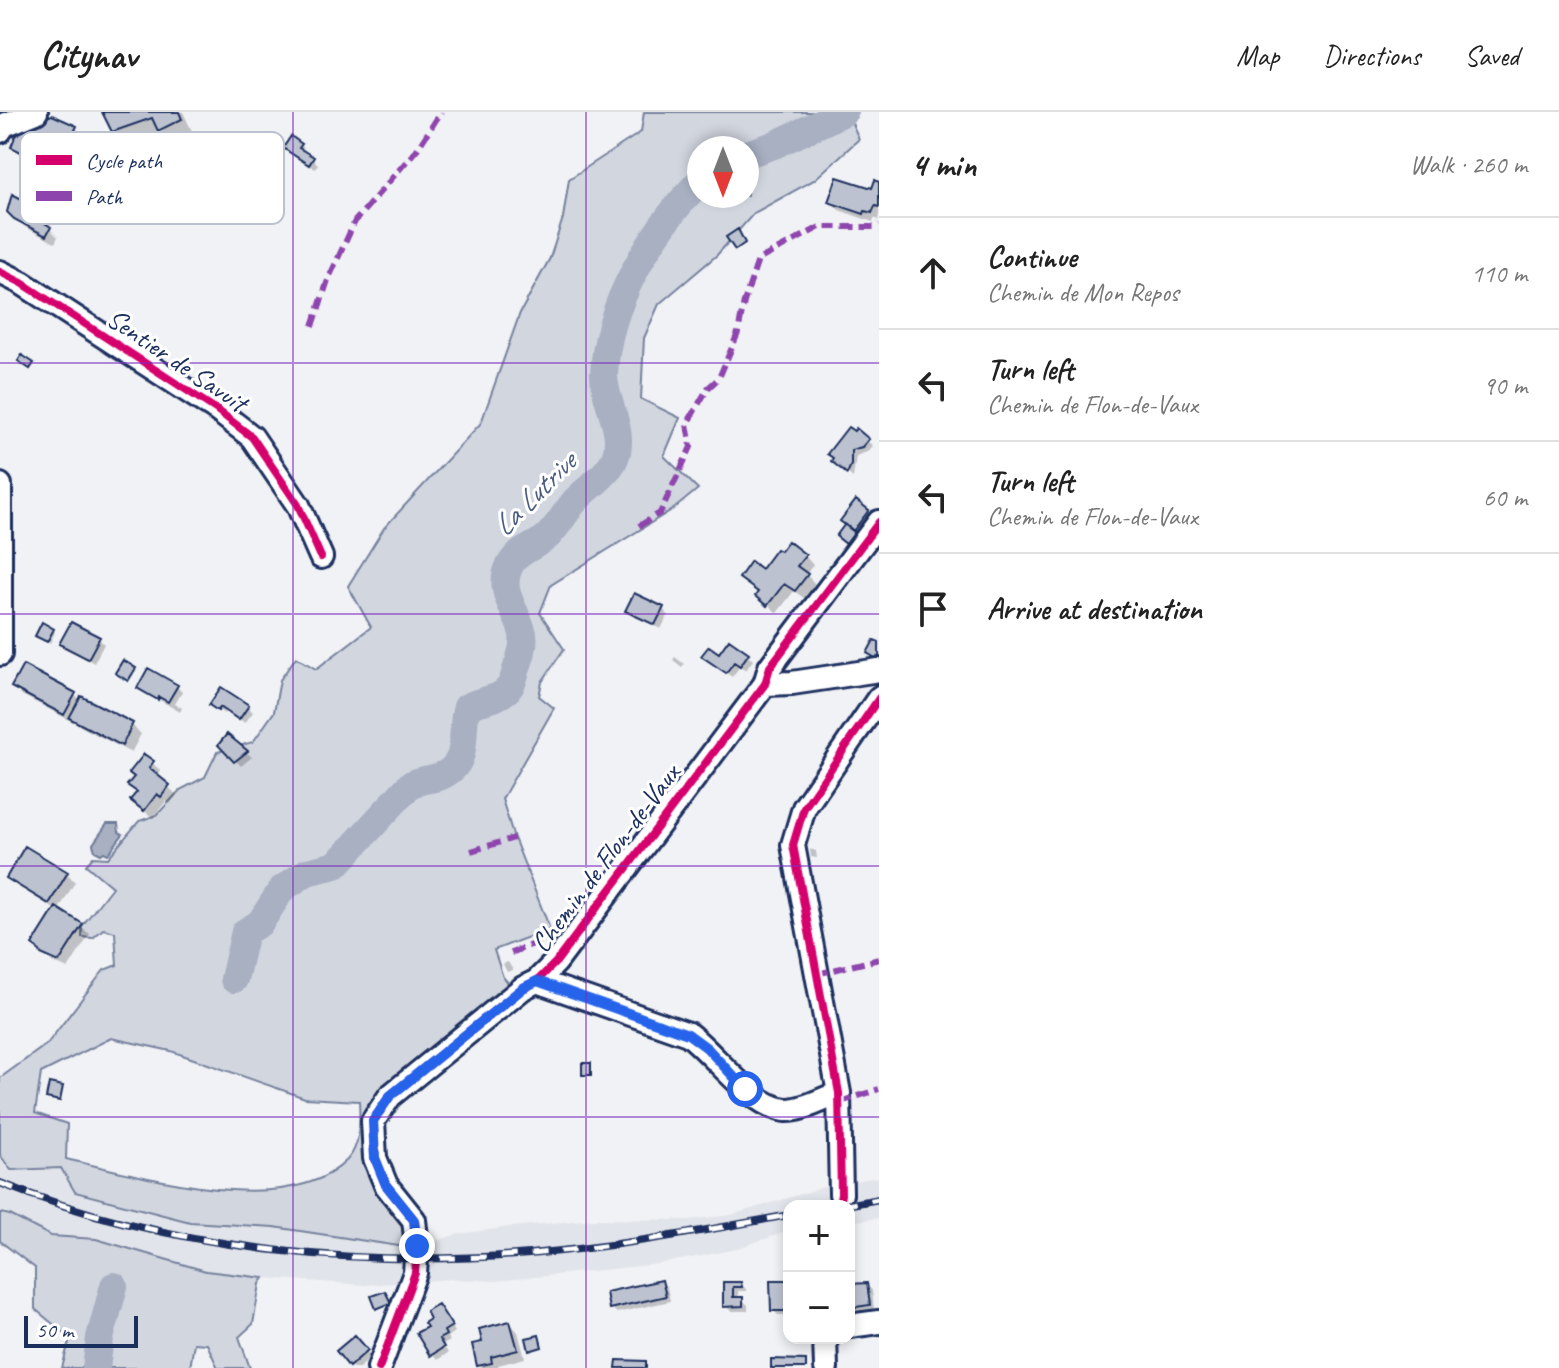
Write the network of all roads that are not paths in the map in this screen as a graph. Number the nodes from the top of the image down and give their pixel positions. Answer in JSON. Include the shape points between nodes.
{"nodes":[{"id":1,"x":36,"y":112,"type":"edge"},
{"id":2,"x":0,"y":131,"type":"edge"},
{"id":3,"x":0,"y":272,"type":"edge"},
{"id":4,"x":0,"y":485,"type":"edge"},
{"id":5,"x":879,"y":522,"type":"edge"},
{"id":6,"x":321,"y":557,"type":"dead end"},
{"id":7,"x":0,"y":654,"type":"edge"},
{"id":8,"x":879,"y":670,"type":"edge"},
{"id":9,"x":765,"y":684,"type":"junction"},
{"id":10,"x":879,"y":698,"type":"edge"},
{"id":11,"x":537,"y":981,"type":"junction"},
{"id":12,"x":839,"y":1093,"type":"junction"},
{"id":13,"x":841,"y":1194,"type":"dead end"},
{"id":14,"x":879,"y":1322,"type":"edge"},
{"id":15,"x":855,"y":1325,"type":"edge"},
{"id":16,"x":825,"y":1344,"type":"edge"},
{"id":17,"x":379,"y":1368,"type":"edge"},
{"id":18,"x":826,"y":1368,"type":"edge"}],
"edges":[{"from":1,"to":2,"type":"street"},
{"from":3,"to":6,"type":"street","name":"Sentier de Savuit","via":[[252,437],[298,505]]},
{"from":4,"to":7,"type":"street"},
{"from":5,"to":9,"type":"street","name":"Chemin de Flon-de-Vaux","via":[[770,667]]},
{"from":8,"to":9,"type":"street"},
{"from":9,"to":11,"type":"street","name":"Chemin de Flon-de-Vaux"},
{"from":10,"to":12,"type":"street","via":[[804,808],[793,845]]},
{"from":11,"to":12,"type":"street","via":[[688,1034],[768,1106],[789,1111]]},
{"from":11,"to":17,"type":"street","name":"Chemin de Flon-de-Vaux","via":[[390,1096],[373,1121],[375,1158],[386,1185],[414,1220],[417,1246],[415,1273]]},
{"from":12,"to":13,"type":"street"},
{"from":14,"to":15,"type":"street"},
{"from":16,"to":18,"type":"street"}]}
